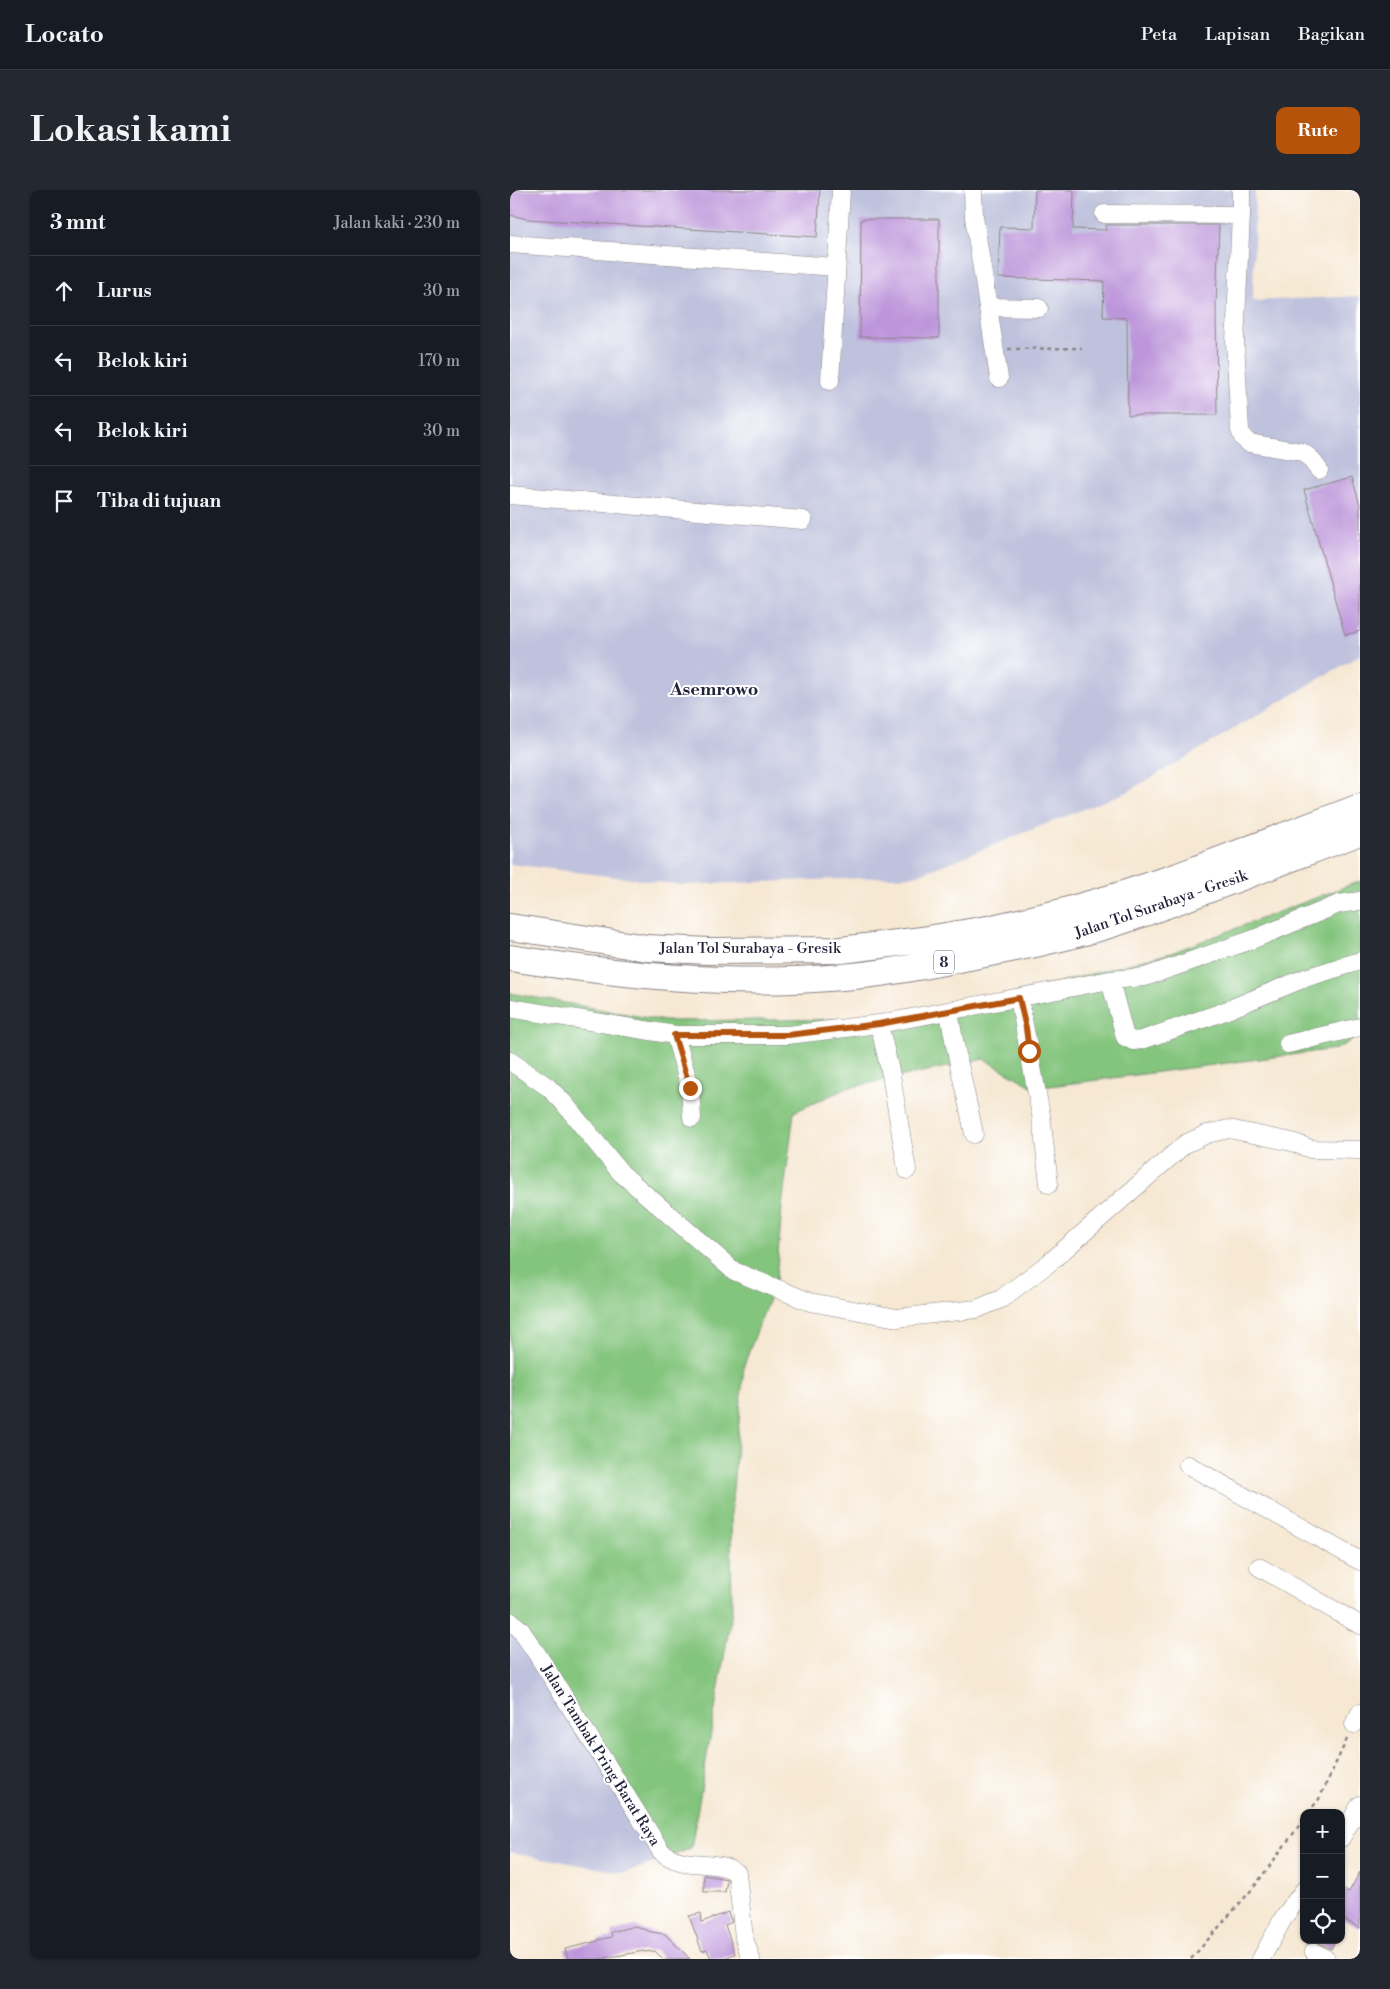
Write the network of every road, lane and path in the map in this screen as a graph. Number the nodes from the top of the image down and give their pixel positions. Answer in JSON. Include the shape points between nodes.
{"nodes":[{"id":1,"x":841,"y":190,"type":"edge"},
{"id":2,"x":973,"y":190,"type":"edge"},
{"id":3,"x":1241,"y":190,"type":"edge"},
{"id":4,"x":1104,"y":214,"type":"dead end"},
{"id":5,"x":1241,"y":215,"type":"junction"},
{"id":6,"x":510,"y":244,"type":"edge"},
{"id":7,"x":836,"y":267,"type":"junction"},
{"id":8,"x":988,"y":307,"type":"junction"},
{"id":9,"x":1039,"y":308,"type":"dead end"},
{"id":10,"x":1082,"y":348,"type":"dead end"},
{"id":11,"x":994,"y":350,"type":"junction"},
{"id":12,"x":999,"y":378,"type":"dead end"},
{"id":13,"x":830,"y":381,"type":"dead end"},
{"id":14,"x":1318,"y":470,"type":"dead end"},
{"id":15,"x":510,"y":495,"type":"edge"},
{"id":16,"x":802,"y":520,"type":"dead end"},
{"id":17,"x":1360,"y":807,"type":"edge"},
{"id":18,"x":1360,"y":832,"type":"edge"},
{"id":19,"x":1360,"y":901,"type":"edge"},
{"id":20,"x":510,"y":927,"type":"edge"},
{"id":21,"x":510,"y":958,"type":"edge"},
{"id":22,"x":1360,"y":961,"type":"edge"},
{"id":23,"x":1110,"y":980,"type":"junction"},
{"id":24,"x":1019,"y":998,"type":"junction"},
{"id":25,"x":510,"y":1008,"type":"edge"},
{"id":26,"x":948,"y":1011,"type":"junction"},
{"id":27,"x":879,"y":1024,"type":"junction"},
{"id":28,"x":1360,"y":1027,"type":"edge"},
{"id":29,"x":674,"y":1035,"type":"junction"},
{"id":30,"x":1288,"y":1044,"type":"dead end"},
{"id":31,"x":510,"y":1061,"type":"edge"},
{"id":32,"x":692,"y":1118,"type":"dead end"},
{"id":33,"x":974,"y":1134,"type":"dead end"},
{"id":34,"x":1360,"y":1150,"type":"edge"},
{"id":35,"x":907,"y":1170,"type":"dead end"},
{"id":36,"x":1049,"y":1184,"type":"dead end"},
{"id":37,"x":1188,"y":1465,"type":"dead end"},
{"id":38,"x":1360,"y":1561,"type":"edge"},
{"id":39,"x":1259,"y":1567,"type":"dead end"},
{"id":40,"x":510,"y":1620,"type":"edge"},
{"id":41,"x":1360,"y":1625,"type":"edge"},
{"id":42,"x":1357,"y":1719,"type":"edge"},
{"id":43,"x":1360,"y":1805,"type":"edge"},
{"id":44,"x":1311,"y":1809,"type":"edge"},
{"id":45,"x":1300,"y":1824,"type":"edge"},
{"id":46,"x":1345,"y":1831,"type":"edge"},
{"id":47,"x":1300,"y":1895,"type":"edge"},
{"id":48,"x":751,"y":1959,"type":"edge"},
{"id":49,"x":1192,"y":1959,"type":"edge"},
{"id":50,"x":1261,"y":1959,"type":"edge"}],
"edges":[{"from":1,"to":7,"type":"street"},
{"from":2,"to":8,"type":"street"},
{"from":3,"to":5,"type":"street"},
{"from":4,"to":5,"type":"street"},
{"from":5,"to":14,"type":"street","via":[[1235,342],[1240,430],[1249,443],[1302,452]]},
{"from":6,"to":7,"type":"street"},
{"from":7,"to":13,"type":"street"},
{"from":8,"to":9,"type":"street"},
{"from":8,"to":11,"type":"street"},
{"from":10,"to":11,"type":"path"},
{"from":11,"to":12,"type":"street"},
{"from":15,"to":16,"type":"street"},
{"from":17,"to":20,"type":"highway","name":"Jalan Tol Surabaya - Gresik","number":"8","via":[[1178,876],[1114,896],[1058,913],[922,940],[841,950],[709,950],[647,948]]},
{"from":18,"to":21,"type":"highway","name":"Jalan Tol Surabaya - Gresik","number":"8","via":[[1120,921],[1058,939],[912,968],[843,977],[714,980],[642,976]]},
{"from":19,"to":23,"type":"street","via":[[1339,904],[1254,939],[1145,977]]},
{"from":22,"to":23,"type":"street","via":[[1306,978],[1220,1013],[1132,1041],[1126,1037]]},
{"from":23,"to":24,"type":"street"},
{"from":24,"to":26,"type":"street"},
{"from":24,"to":36,"type":"street","via":[[1041,1115]]},
{"from":25,"to":29,"type":"street"},
{"from":26,"to":27,"type":"street"},
{"from":26,"to":33,"type":"street"},
{"from":27,"to":29,"type":"street","via":[[788,1035]]},
{"from":27,"to":35,"type":"street"},
{"from":28,"to":30,"type":"street"},
{"from":29,"to":32,"type":"street","via":[[690,1088]]},
{"from":31,"to":34,"type":"street","via":[[548,1087],[621,1173],[734,1271],[810,1302],[897,1318],[977,1309],[1001,1299],[1049,1263],[1179,1148],[1207,1134],[1229,1129],[1292,1142],[1312,1150]]},
{"from":37,"to":38,"type":"street"},
{"from":39,"to":41,"type":"street"},
{"from":40,"to":48,"type":"street","name":"Jalan Tambak Pring Barat Raya","via":[[537,1654],[662,1851],[677,1862],[714,1865],[737,1873],[744,1938]]},
{"from":42,"to":44,"type":"path"},
{"from":43,"to":46,"type":"street"},
{"from":45,"to":49,"type":"path","via":[[1254,1887]]},
{"from":47,"to":50,"type":"street"}]}
